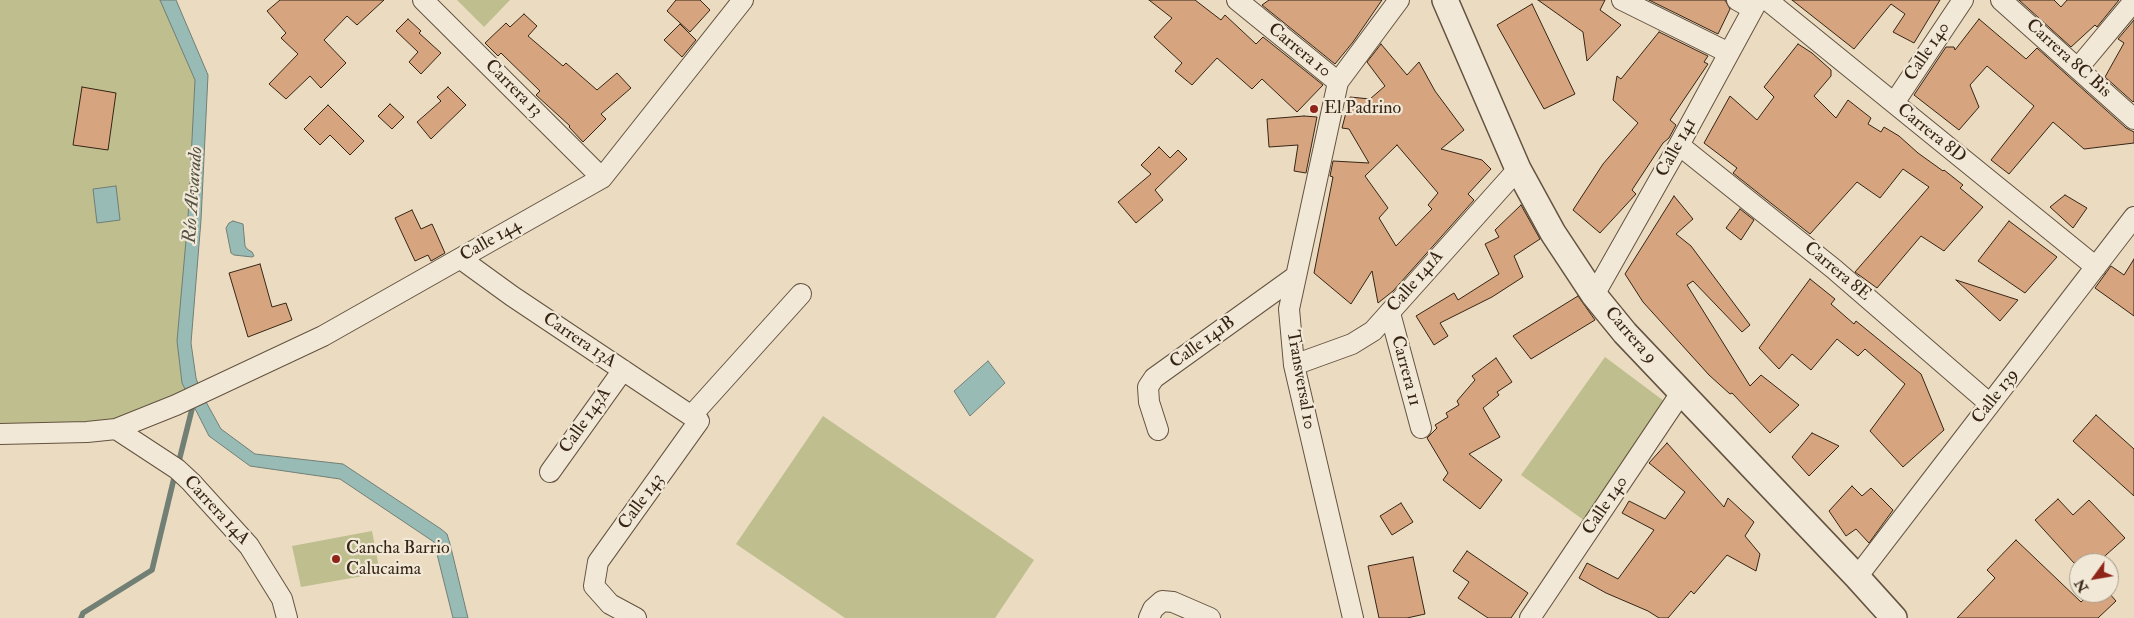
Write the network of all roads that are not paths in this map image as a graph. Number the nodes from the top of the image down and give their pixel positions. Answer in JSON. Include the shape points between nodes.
{"nodes":[{"id":1,"x":423,"y":0,"type":"edge"},
{"id":2,"x":742,"y":0,"type":"edge"},
{"id":3,"x":1237,"y":0,"type":"edge"},
{"id":4,"x":1399,"y":0,"type":"edge"},
{"id":5,"x":1445,"y":0,"type":"edge"},
{"id":6,"x":1622,"y":0,"type":"edge"},
{"id":7,"x":1963,"y":0,"type":"edge"},
{"id":8,"x":2001,"y":0,"type":"edge"},
{"id":9,"x":2134,"y":1,"type":"edge"},
{"id":10,"x":1754,"y":2,"type":"edge"},
{"id":11,"x":1729,"y":53,"type":"junction"},
{"id":12,"x":2078,"y":68,"type":"junction"},
{"id":13,"x":1338,"y":82,"type":"junction"},
{"id":14,"x":1894,"y":103,"type":"junction"},
{"id":15,"x":2134,"y":119,"type":"edge"},
{"id":16,"x":1680,"y":144,"type":"junction"},
{"id":17,"x":1518,"y":169,"type":"junction"},
{"id":18,"x":602,"y":178,"type":"junction"},
{"id":19,"x":2134,"y":217,"type":"edge"},
{"id":20,"x":460,"y":258,"type":"junction"},
{"id":21,"x":2096,"y":267,"type":"junction"},
{"id":22,"x":1296,"y":276,"type":"junction"},
{"id":23,"x":801,"y":294,"type":"dead end"},
{"id":24,"x":1594,"y":295,"type":"junction"},
{"id":25,"x":1390,"y":314,"type":"junction"},
{"id":26,"x":1294,"y":365,"type":"junction"},
{"id":27,"x":623,"y":370,"type":"junction"},
{"id":28,"x":1681,"y":393,"type":"junction"},
{"id":29,"x":1990,"y":404,"type":"junction"},
{"id":30,"x":695,"y":418,"type":"junction"},
{"id":31,"x":1421,"y":428,"type":"dead end"},
{"id":32,"x":116,"y":429,"type":"junction"},
{"id":33,"x":1158,"y":430,"type":"dead end"},
{"id":34,"x":0,"y":434,"type":"edge"},
{"id":35,"x":550,"y":472,"type":"dead end"},
{"id":36,"x":1857,"y":577,"type":"junction"},
{"id":37,"x":287,"y":618,"type":"edge"},
{"id":38,"x":636,"y":618,"type":"edge"},
{"id":39,"x":1149,"y":618,"type":"edge"},
{"id":40,"x":1210,"y":618,"type":"edge"},
{"id":41,"x":1353,"y":618,"type":"edge"},
{"id":42,"x":1530,"y":618,"type":"edge"},
{"id":43,"x":1894,"y":618,"type":"edge"}],
"edges":[{"from":1,"to":18,"type":"street","name":"Carrera 13"},
{"from":2,"to":18,"type":"street","name":"Calle 144"},
{"from":3,"to":13,"type":"street","name":"Carrera 10"},
{"from":4,"to":13,"type":"street"},
{"from":5,"to":17,"type":"street","name":"Carrera 9"},
{"from":6,"to":11,"type":"street"},
{"from":7,"to":14,"type":"street","name":"Calle 140"},
{"from":8,"to":12,"type":"street","name":"Carrera 8C Bis"},
{"from":9,"to":12,"type":"street"},
{"from":10,"to":11,"type":"street","name":"Calle 141"},
{"from":10,"to":14,"type":"street","name":"Carrera 8D"},
{"from":11,"to":16,"type":"street","name":"Calle 141"},
{"from":12,"to":15,"type":"street","name":"Carrera 8C Bis"},
{"from":13,"to":22,"type":"street","name":"Transversal 10"},
{"from":14,"to":21,"type":"street","name":"Carrera 8D"},
{"from":16,"to":24,"type":"street","name":"Calle 141"},
{"from":16,"to":29,"type":"street","name":"Carrera 8E","via":[[1834,269]]},
{"from":17,"to":24,"type":"street","name":"Carrera 9","via":[[1553,233]]},
{"from":17,"to":25,"type":"street","name":"Calle 141A"},
{"from":18,"to":20,"type":"street","name":"Calle 144"},
{"from":19,"to":21,"type":"street","name":"Calle 139"},
{"from":20,"to":27,"type":"street","name":"Carrera 13A"},
{"from":20,"to":32,"type":"street","name":"Calle 144","via":[[322,336],[174,406]]},
{"from":21,"to":29,"type":"street","name":"Calle 139"},
{"from":22,"to":26,"type":"street","name":"Transversal 10","via":[[1289,309]]},
{"from":22,"to":33,"type":"street","name":"Calle 141B","via":[[1154,378],[1148,387],[1149,402]]},
{"from":23,"to":30,"type":"street","name":"Calle 143"},
{"from":24,"to":28,"type":"street","name":"Carrera 9"},
{"from":25,"to":26,"type":"street","name":"Calle 141A","via":[[1373,331],[1352,344]]},
{"from":25,"to":31,"type":"street","name":"Carrera 11"},
{"from":26,"to":41,"type":"street","name":"Transversal 10"},
{"from":27,"to":30,"type":"street","name":"Carrera 13A"},
{"from":27,"to":35,"type":"street","name":"Calle 143A"},
{"from":28,"to":36,"type":"street","name":"Carrera 9"},
{"from":28,"to":42,"type":"street","name":"Calle 140"},
{"from":29,"to":36,"type":"street","name":"Calle 139"},
{"from":30,"to":38,"type":"street","name":"Calle 143","via":[[598,562],[594,586],[610,604]]},
{"from":32,"to":34,"type":"street","name":"Calle 144"},
{"from":32,"to":37,"type":"street","name":"Carrera 14A","via":[[177,469],[249,546],[282,599]]},
{"from":36,"to":43,"type":"street","name":"Carrera 9"},
{"from":39,"to":40,"type":"street","via":[[1162,601],[1173,602]]}]}
